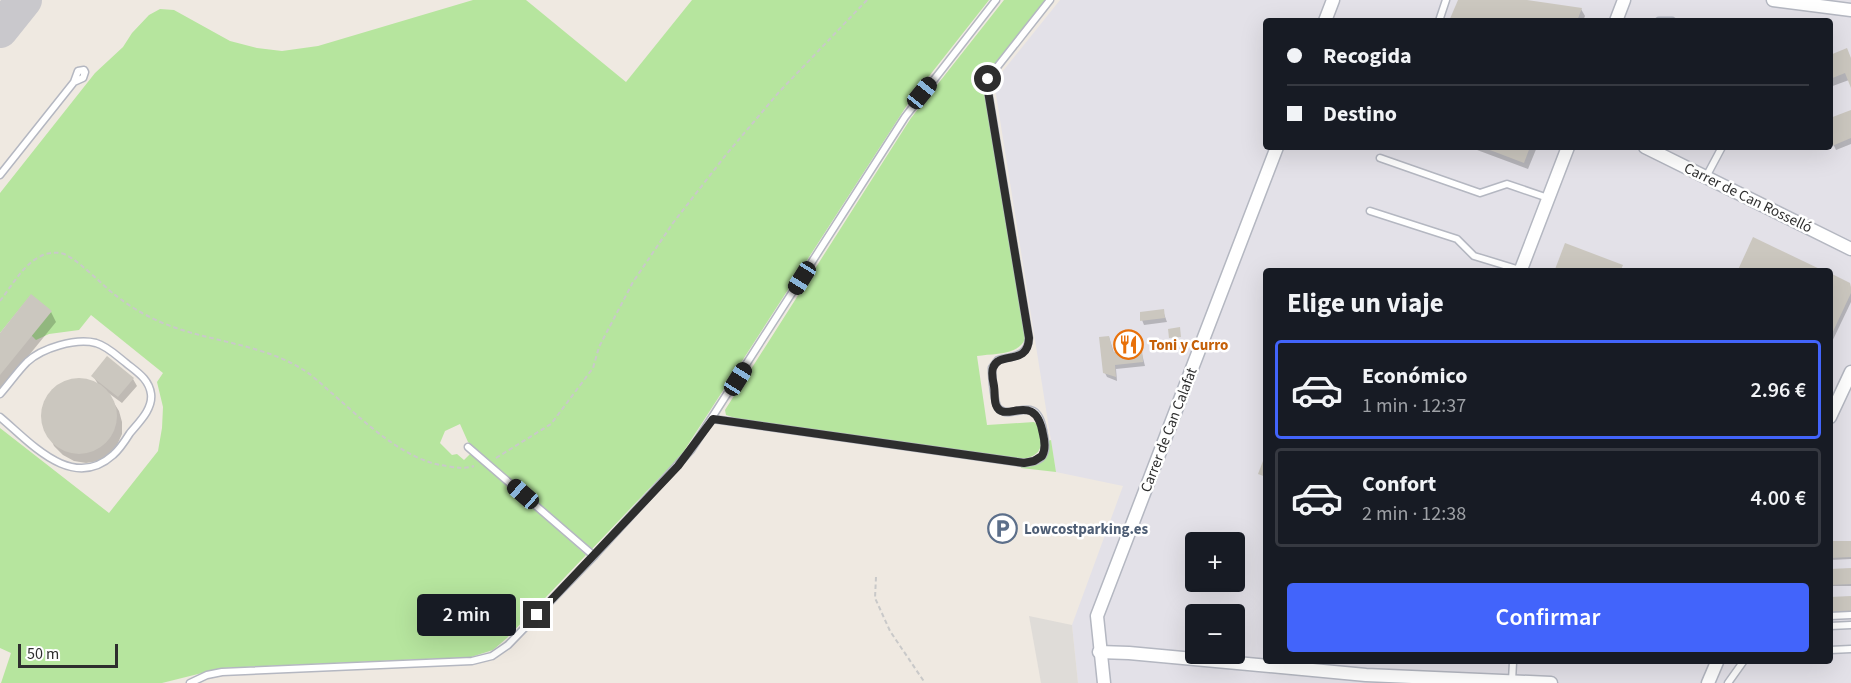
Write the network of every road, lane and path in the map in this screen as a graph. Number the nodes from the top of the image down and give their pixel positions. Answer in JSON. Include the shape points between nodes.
{"nodes":[{"id":1,"x":867,"y":0,"type":"edge"},
{"id":2,"x":996,"y":0,"type":"edge"},
{"id":3,"x":1050,"y":0,"type":"edge"},
{"id":4,"x":1333,"y":0,"type":"edge"},
{"id":5,"x":1446,"y":0,"type":"edge"},
{"id":6,"x":1624,"y":0,"type":"edge"},
{"id":7,"x":1773,"y":0,"type":"edge"},
{"id":8,"x":1851,"y":10,"type":"edge"},
{"id":9,"x":1326,"y":18,"type":"edge"},
{"id":10,"x":1440,"y":18,"type":"edge"},
{"id":11,"x":1617,"y":18,"type":"edge"},
{"id":12,"x":74,"y":82,"type":"dead end"},
{"id":13,"x":1276,"y":150,"type":"edge"},
{"id":14,"x":1567,"y":150,"type":"edge"},
{"id":15,"x":1651,"y":150,"type":"edge"},
{"id":16,"x":1720,"y":150,"type":"edge"},
{"id":17,"x":1380,"y":158,"type":"dead end"},
{"id":18,"x":0,"y":175,"type":"edge"},
{"id":19,"x":1706,"y":177,"type":"junction"},
{"id":20,"x":1548,"y":198,"type":"junction"},
{"id":21,"x":1370,"y":211,"type":"dead end"},
{"id":22,"x":1851,"y":249,"type":"edge"},
{"id":23,"x":1511,"y":268,"type":"edge"},
{"id":24,"x":1521,"y":268,"type":"edge"},
{"id":25,"x":0,"y":301,"type":"edge"},
{"id":26,"x":1851,"y":372,"type":"edge"},
{"id":27,"x":0,"y":394,"type":"edge"},
{"id":28,"x":1833,"y":411,"type":"edge"},
{"id":29,"x":0,"y":417,"type":"edge"},
{"id":30,"x":713,"y":419,"type":"junction"},
{"id":31,"x":468,"y":447,"type":"dead end"},
{"id":32,"x":487,"y":462,"type":"junction"},
{"id":33,"x":594,"y":556,"type":"junction"},
{"id":34,"x":876,"y":577,"type":"dead end"},
{"id":35,"x":1851,"y":615,"type":"edge"},
{"id":36,"x":1833,"y":616,"type":"edge"},
{"id":37,"x":1851,"y":625,"type":"edge"},
{"id":38,"x":1833,"y":626,"type":"edge"},
{"id":39,"x":1833,"y":650,"type":"edge"},
{"id":40,"x":1851,"y":650,"type":"edge"},
{"id":41,"x":1099,"y":652,"type":"junction"},
{"id":42,"x":1371,"y":664,"type":"edge"},
{"id":43,"x":1513,"y":664,"type":"edge"},
{"id":44,"x":1716,"y":664,"type":"edge"},
{"id":45,"x":1742,"y":664,"type":"edge"},
{"id":46,"x":1366,"y":675,"type":"junction"},
{"id":47,"x":1512,"y":682,"type":"edge"},
{"id":48,"x":190,"y":683,"type":"edge"},
{"id":49,"x":925,"y":683,"type":"edge"},
{"id":50,"x":1104,"y":683,"type":"edge"},
{"id":51,"x":1551,"y":683,"type":"edge"},
{"id":52,"x":1708,"y":683,"type":"edge"},
{"id":53,"x":1728,"y":683,"type":"edge"}],
"edges":[{"from":1,"to":32,"type":"path","via":[[779,92],[673,223],[633,282],[599,347],[593,368],[551,423]]},
{"from":2,"to":30,"type":"lane","via":[[905,117]]},
{"from":3,"to":30,"type":"lane","via":[[987,85],[1029,338],[1023,353],[994,365],[996,405],[1004,412],[1026,410],[1037,414],[1045,444],[1042,456],[1024,463]]},
{"from":4,"to":9,"type":"street"},
{"from":5,"to":10,"type":"lane"},
{"from":6,"to":11,"type":"street"},
{"from":7,"to":8,"type":"street"},
{"from":12,"to":18,"type":"lane"},
{"from":13,"to":41,"type":"street","name":"Carrer de Can Calafat","via":[[1097,616]]},
{"from":14,"to":20,"type":"street"},
{"from":15,"to":19,"type":"street","name":"Carrer de Can Rosselló"},
{"from":16,"to":19,"type":"lane"},
{"from":17,"to":20,"type":"lane","via":[[1480,193],[1507,184]]},
{"from":19,"to":22,"type":"street","name":"Carrer de Can Rosselló"},
{"from":20,"to":24,"type":"street"},
{"from":21,"to":23,"type":"lane","via":[[1457,239],[1474,256]]},
{"from":25,"to":32,"type":"path","via":[[31,261],[44,255],[70,256],[116,296],[152,318],[273,354],[304,369],[386,439],[415,456],[438,465],[466,469]]},
{"from":26,"to":28,"type":"street"},
{"from":27,"to":29,"type":"lane","via":[[39,354],[83,342],[107,348],[146,379],[151,396],[150,406],[112,456],[88,466],[73,468],[59,464]]},
{"from":30,"to":33,"type":"lane","via":[[678,466]]},
{"from":31,"to":32,"type":"lane"},
{"from":32,"to":33,"type":"lane"},
{"from":33,"to":48,"type":"lane","via":[[508,645],[483,659],[222,672]]},
{"from":34,"to":49,"type":"path","via":[[875,598],[890,631]]},
{"from":35,"to":36,"type":"lane"},
{"from":37,"to":38,"type":"lane"},
{"from":39,"to":40,"type":"lane"},
{"from":41,"to":46,"type":"street"},
{"from":41,"to":50,"type":"street","name":"Carrer de Can Calafat"},
{"from":42,"to":46,"type":"street"},
{"from":43,"to":47,"type":"lane"},
{"from":44,"to":52,"type":"street"},
{"from":45,"to":53,"type":"lane"},
{"from":46,"to":47,"type":"street"},
{"from":47,"to":51,"type":"street"}]}
